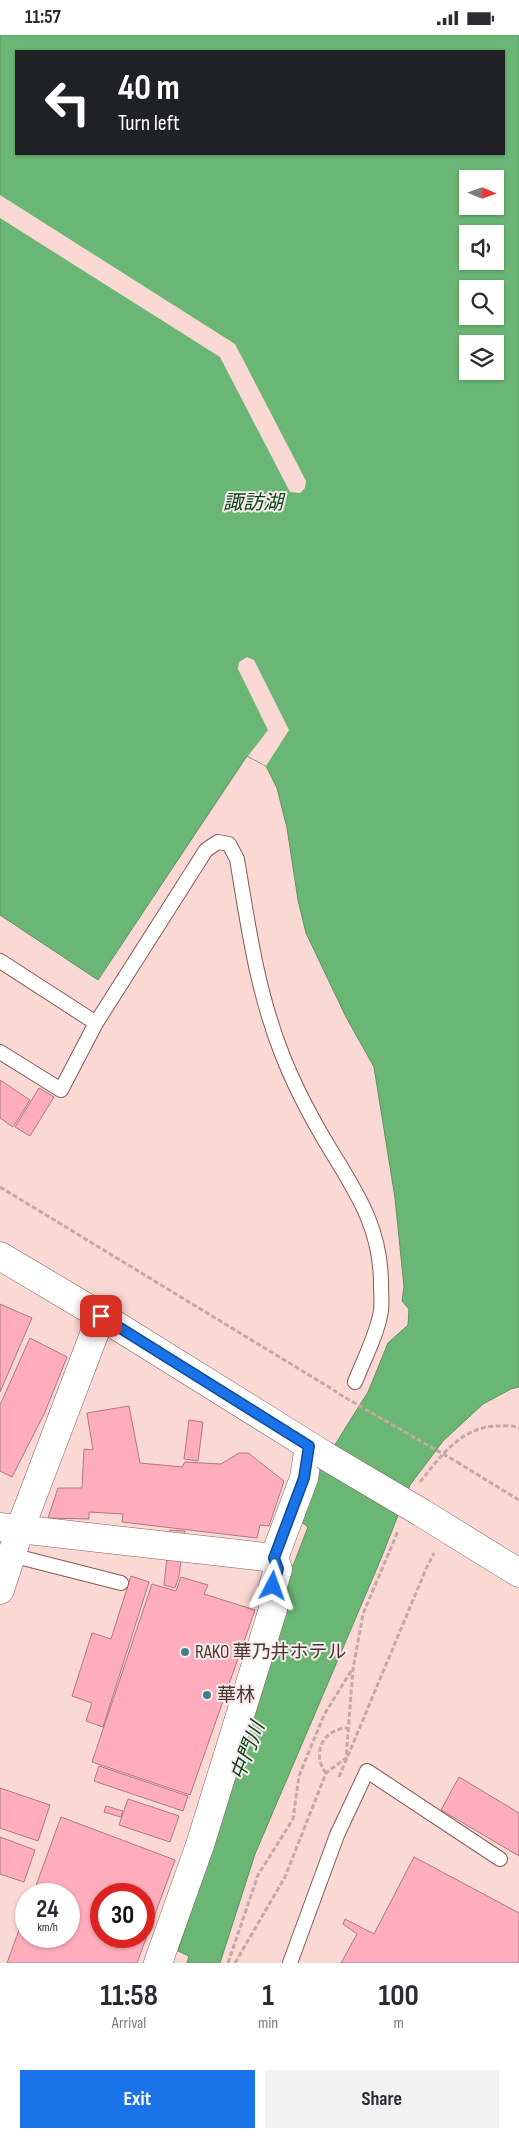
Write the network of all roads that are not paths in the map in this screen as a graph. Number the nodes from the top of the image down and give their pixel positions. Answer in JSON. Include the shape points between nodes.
{"nodes":[{"id":1,"x":0,"y":961,"type":"edge"},
{"id":2,"x":96,"y":1023,"type":"junction"},
{"id":3,"x":0,"y":1052,"type":"edge"},
{"id":4,"x":0,"y":1256,"type":"edge"},
{"id":5,"x":101,"y":1316,"type":"junction"},
{"id":6,"x":355,"y":1382,"type":"dead end"},
{"id":7,"x":317,"y":1450,"type":"junction"},
{"id":8,"x":10,"y":1528,"type":"edge"},
{"id":9,"x":11,"y":1555,"type":"junction"},
{"id":10,"x":274,"y":1558,"type":"junction"},
{"id":11,"x":519,"y":1573,"type":"edge"},
{"id":12,"x":121,"y":1583,"type":"dead end"},
{"id":13,"x":0,"y":1590,"type":"edge"},
{"id":14,"x":500,"y":1859,"type":"dead end"},
{"id":15,"x":158,"y":1963,"type":"edge"},
{"id":16,"x":290,"y":1963,"type":"edge"}],
"edges":[{"from":1,"to":2,"type":"lane"},
{"from":2,"to":3,"type":"lane","via":[[61,1090]]},
{"from":2,"to":6,"type":"lane","via":[[206,850],[218,842],[229,844],[237,859],[255,968],[282,1054],[323,1137],[352,1183],[371,1222],[378,1249],[381,1310]]},
{"from":4,"to":5,"type":"street"},
{"from":5,"to":7,"type":"street"},
{"from":5,"to":8,"type":"street"},
{"from":7,"to":10,"type":"street"},
{"from":7,"to":11,"type":"street","bridge":true,"via":[[411,1521],[447,1529]]},
{"from":8,"to":9,"type":"street"},
{"from":8,"to":10,"type":"street"},
{"from":9,"to":12,"type":"lane"},
{"from":9,"to":13,"type":"street"},
{"from":10,"to":15,"type":"street","via":[[278,1569],[273,1586],[273,1609],[200,1845]]},
{"from":14,"to":16,"type":"lane","via":[[367,1771],[337,1835]]}]}
